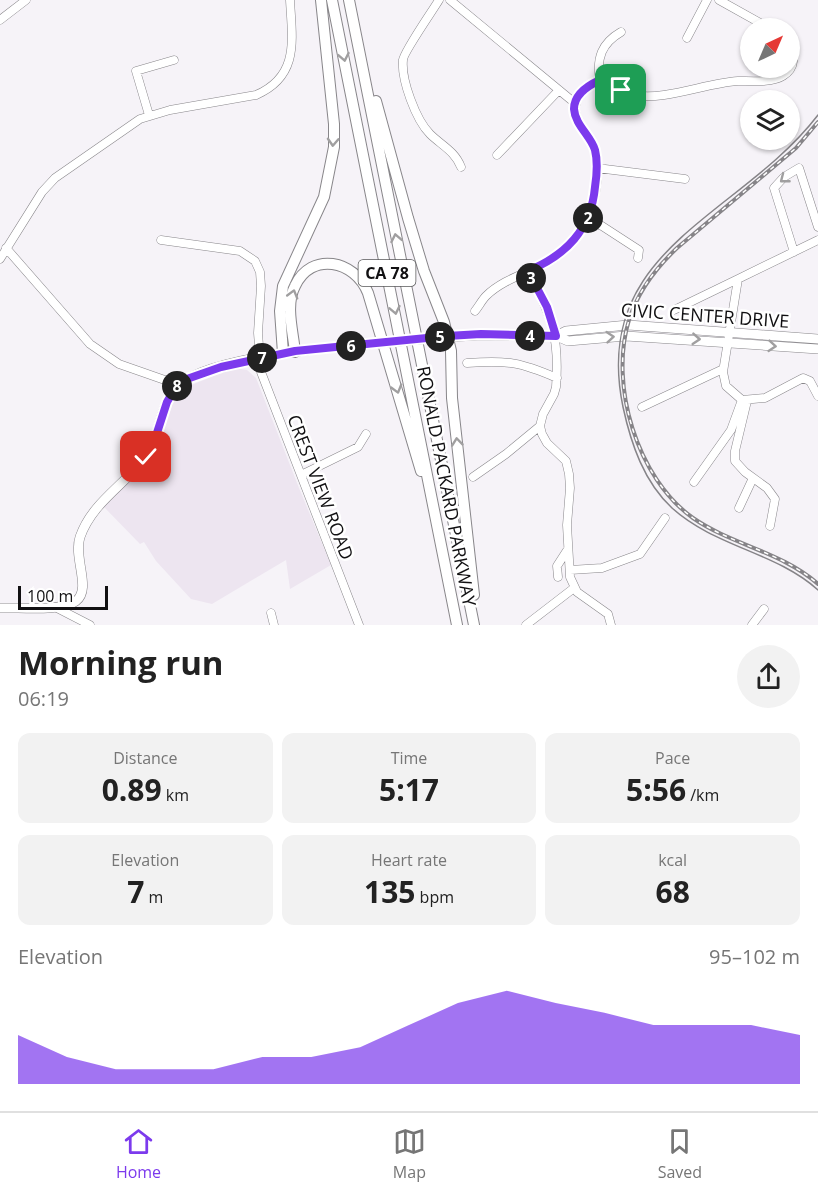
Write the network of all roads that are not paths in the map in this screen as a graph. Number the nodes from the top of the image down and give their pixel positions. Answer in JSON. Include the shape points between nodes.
{"nodes":[{"id":1,"x":26,"y":0,"type":"edge"},
{"id":2,"x":290,"y":0,"type":"edge"},
{"id":3,"x":321,"y":0,"type":"edge"},
{"id":4,"x":332,"y":0,"type":"edge"},
{"id":5,"x":439,"y":0,"type":"edge"},
{"id":6,"x":450,"y":0,"type":"edge"},
{"id":7,"x":707,"y":0,"type":"edge"},
{"id":8,"x":719,"y":0,"type":"edge"},
{"id":9,"x":350,"y":6,"type":"edge"},
{"id":10,"x":751,"y":18,"type":"edge"},
{"id":11,"x":0,"y":20,"type":"edge"},
{"id":12,"x":621,"y":32,"type":"dead end"},
{"id":13,"x":687,"y":38,"type":"dead end"},
{"id":14,"x":174,"y":60,"type":"dead end"},
{"id":15,"x":777,"y":78,"type":"edge"},
{"id":16,"x":600,"y":80,"type":"junction"},
{"id":17,"x":559,"y":90,"type":"junction"},
{"id":18,"x":576,"y":104,"type":"junction"},
{"id":19,"x":149,"y":115,"type":"junction"},
{"id":20,"x":497,"y":155,"type":"dead end"},
{"id":21,"x":461,"y":167,"type":"dead end"},
{"id":22,"x":597,"y":168,"type":"junction"},
{"id":23,"x":685,"y":179,"type":"dead end"},
{"id":24,"x":587,"y":220,"type":"junction"},
{"id":25,"x":818,"y":227,"type":"edge"},
{"id":26,"x":161,"y":240,"type":"dead end"},
{"id":27,"x":818,"y":240,"type":"edge"},
{"id":28,"x":6,"y":248,"type":"junction"},
{"id":29,"x":794,"y":252,"type":"junction"},
{"id":30,"x":638,"y":258,"type":"dead end"},
{"id":31,"x":0,"y":259,"type":"edge"},
{"id":32,"x":528,"y":271,"type":"junction"},
{"id":33,"x":738,"y":279,"type":"junction"},
{"id":34,"x":674,"y":310,"type":"dead end"},
{"id":35,"x":475,"y":311,"type":"dead end"},
{"id":36,"x":447,"y":336,"type":"junction"},
{"id":37,"x":556,"y":336,"type":"junction"},
{"id":38,"x":728,"y":337,"type":"junction"},
{"id":39,"x":818,"y":339,"type":"edge"},
{"id":40,"x":818,"y":349,"type":"edge"},
{"id":41,"x":295,"y":351,"type":"junction"},
{"id":42,"x":284,"y":353,"type":"junction"},
{"id":43,"x":259,"y":358,"type":"junction"},
{"id":44,"x":466,"y":363,"type":"dead end"},
{"id":45,"x":723,"y":369,"type":"junction"},
{"id":46,"x":557,"y":378,"type":"junction"},
{"id":47,"x":179,"y":385,"type":"junction"},
{"id":48,"x":818,"y":396,"type":"edge"},
{"id":49,"x":744,"y":401,"type":"junction"},
{"id":50,"x":642,"y":407,"type":"dead end"},
{"id":51,"x":540,"y":426,"type":"junction"},
{"id":52,"x":366,"y":434,"type":"dead end"},
{"id":53,"x":301,"y":475,"type":"junction"},
{"id":54,"x":472,"y":477,"type":"dead end"},
{"id":55,"x":753,"y":478,"type":"junction"},
{"id":56,"x":694,"y":482,"type":"dead end"},
{"id":57,"x":739,"y":508,"type":"dead end"},
{"id":58,"x":665,"y":518,"type":"dead end"},
{"id":59,"x":770,"y":526,"type":"dead end"},
{"id":60,"x":441,"y":546,"type":"junction"},
{"id":61,"x":568,"y":549,"type":"junction"},
{"id":62,"x":570,"y":570,"type":"junction"},
{"id":63,"x":558,"y":577,"type":"dead end"},
{"id":64,"x":574,"y":588,"type":"junction"},
{"id":65,"x":55,"y":607,"type":"junction"},
{"id":66,"x":0,"y":608,"type":"edge"},
{"id":67,"x":764,"y":609,"type":"dead end"},
{"id":68,"x":271,"y":613,"type":"dead end"},
{"id":69,"x":90,"y":625,"type":"edge"},
{"id":70,"x":274,"y":625,"type":"edge"},
{"id":71,"x":359,"y":625,"type":"edge"},
{"id":72,"x":457,"y":625,"type":"edge"},
{"id":73,"x":475,"y":625,"type":"edge"},
{"id":74,"x":526,"y":625,"type":"edge"},
{"id":75,"x":611,"y":625,"type":"edge"},
{"id":76,"x":752,"y":625,"type":"edge"}],
"edges":[{"from":1,"to":11,"type":"street"},
{"from":2,"to":19,"type":"street","via":[[293,48],[286,70],[266,91]]},
{"from":3,"to":42,"type":"highway","one_way":true,"via":[[334,147],[324,197],[283,286],[280,311]]},
{"from":4,"to":60,"type":"highway","name":"RONALD PACKARD PARKWAY","number":"CA 78","one_way":true},
{"from":5,"to":21,"type":"street","via":[[402,59],[410,98],[422,123],[457,157]]},
{"from":6,"to":17,"type":"street"},
{"from":7,"to":13,"type":"street"},
{"from":8,"to":10,"type":"street"},
{"from":9,"to":36,"type":"highway","via":[[408,218]]},
{"from":73,"to":9,"type":"highway","name":"RONALD PACKARD PARKWAY","number":"CA 78","one_way":true},
{"from":12,"to":16,"type":"street","via":[[603,48]]},
{"from":14,"to":19,"type":"street","via":[[136,71]]},
{"from":15,"to":16,"type":"street","via":[[722,82],[672,94],[635,95]]},
{"from":16,"to":18,"type":"street","via":[[581,92]]},
{"from":17,"to":18,"type":"street"},
{"from":17,"to":20,"type":"street"},
{"from":18,"to":22,"type":"street","via":[[577,119],[594,148]]},
{"from":19,"to":28,"type":"street","via":[[55,178]]},
{"from":22,"to":23,"type":"street"},
{"from":22,"to":24,"type":"street"},
{"from":24,"to":30,"type":"street","via":[[639,250]]},
{"from":24,"to":32,"type":"street","via":[[560,255]]},
{"from":25,"to":29,"type":"street","one_way":true,"via":[[799,168],[774,188]]},
{"from":26,"to":43,"type":"street","name":"CREST VIEW ROAD","via":[[240,251],[255,261],[261,286]]},
{"from":27,"to":29,"type":"street"},
{"from":28,"to":31,"type":"street"},
{"from":28,"to":47,"type":"street","via":[[90,344],[119,364]]},
{"from":29,"to":33,"type":"street"},
{"from":32,"to":35,"type":"street","via":[[487,295]]},
{"from":32,"to":37,"type":"street","via":[[547,307]]},
{"from":33,"to":34,"type":"street"},
{"from":33,"to":38,"type":"street"},
{"from":36,"to":37,"type":"main road","name":"CIVIC CENTER DRIVE"},
{"from":36,"to":41,"type":"main road","name":"CIVIC CENTER DRIVE","bridge":true},
{"from":73,"to":36,"type":"highway","one_way":true},
{"from":37,"to":38,"type":"main road","name":"CIVIC CENTER DRIVE","via":[[568,341],[626,336]]},
{"from":37,"to":46,"type":"street"},
{"from":38,"to":39,"type":"main road","name":"CIVIC CENTER DRIVE"},
{"from":38,"to":40,"type":"main road","name":"CIVIC CENTER DRIVE","one_way":true},
{"from":38,"to":45,"type":"street"},
{"from":41,"to":42,"type":"main road","name":"CIVIC CENTER DRIVE"},
{"from":41,"to":60,"type":"highway","one_way":true,"via":[[290,303],[300,277],[313,267],[329,264],[355,273],[368,293]]},
{"from":42,"to":43,"type":"main road","name":"CIVIC CENTER DRIVE"},
{"from":43,"to":47,"type":"main road","name":"CIVIC CENTER DRIVE","via":[[193,376]]},
{"from":43,"to":53,"type":"street","name":"CREST VIEW ROAD","via":[[264,382]]},
{"from":44,"to":46,"type":"street","via":[[510,362]]},
{"from":45,"to":49,"type":"street","via":[[726,386]]},
{"from":45,"to":50,"type":"street"},
{"from":46,"to":51,"type":"street"},
{"from":47,"to":65,"type":"main road","via":[[167,402],[146,457],[87,521],[78,546],[81,597],[70,605]]},
{"from":48,"to":49,"type":"street","via":[[810,381],[803,378],[765,398]]},
{"from":49,"to":55,"type":"street","via":[[735,461]]},
{"from":49,"to":56,"type":"street","via":[[731,430]]},
{"from":51,"to":54,"type":"street"},
{"from":51,"to":61,"type":"street","via":[[547,443],[566,461],[570,488]]},
{"from":52,"to":53,"type":"street","via":[[358,447]]},
{"from":53,"to":71,"type":"street","name":"CREST VIEW ROAD"},
{"from":55,"to":57,"type":"street"},
{"from":55,"to":59,"type":"street","via":[[775,499]]},
{"from":58,"to":62,"type":"street","via":[[640,554],[602,568]]},
{"from":60,"to":72,"type":"highway","name":"RONALD PACKARD PARKWAY","number":"CA 78"},
{"from":61,"to":62,"type":"street"},
{"from":61,"to":63,"type":"street","via":[[557,566]]},
{"from":62,"to":64,"type":"street"},
{"from":64,"to":74,"type":"street"},
{"from":64,"to":75,"type":"street","via":[[608,614]]},
{"from":65,"to":66,"type":"main road"},
{"from":65,"to":69,"type":"street"},
{"from":67,"to":76,"type":"street"},
{"from":68,"to":70,"type":"street"}]}
